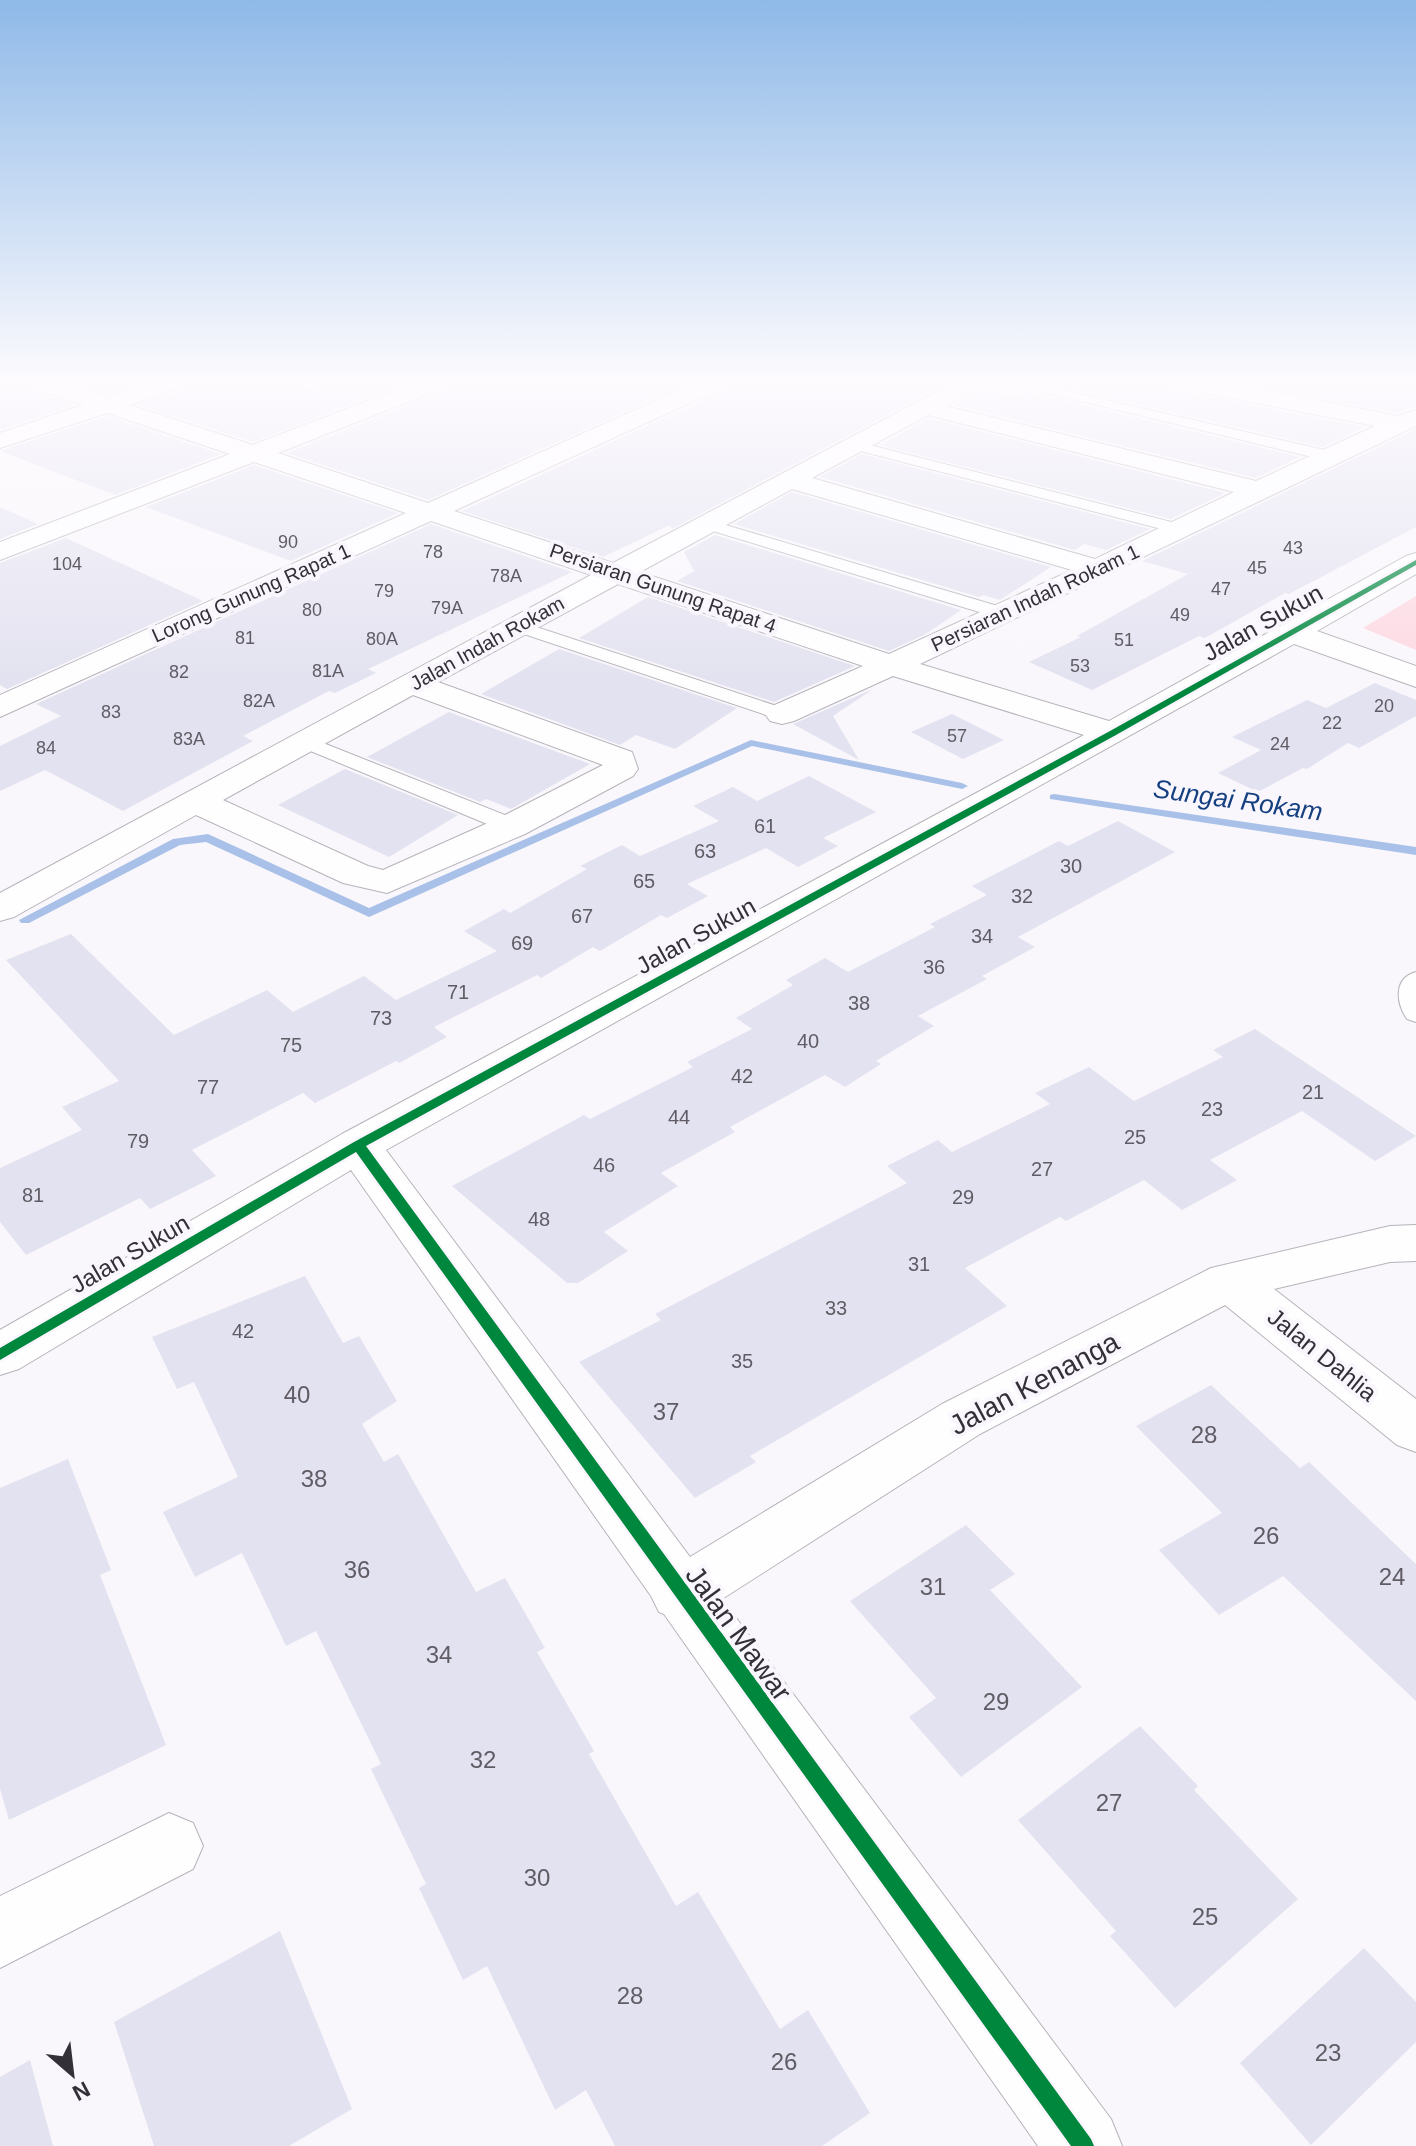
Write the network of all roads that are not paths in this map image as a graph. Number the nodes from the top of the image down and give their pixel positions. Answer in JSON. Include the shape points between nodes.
{"nodes":[{"id":1,"x":183,"y":480,"type":"edge"},
{"id":2,"x":337,"y":480,"type":"edge"},
{"id":3,"x":501,"y":480,"type":"edge"},
{"id":4,"x":789,"y":480,"type":"joint"},
{"id":5,"x":991,"y":480,"type":"edge"},
{"id":6,"x":1219,"y":480,"type":"edge"},
{"id":7,"x":1279,"y":480,"type":"edge"},
{"id":8,"x":1259,"y":490,"type":"junction"},
{"id":9,"x":433,"y":511,"type":"junction"},
{"id":10,"x":709,"y":525,"type":"junction"},
{"id":11,"x":1181,"y":529,"type":"junction"},
{"id":12,"x":0,"y":552,"type":"edge"},
{"id":13,"x":1416,"y":562,"type":"edge"},
{"id":14,"x":1098,"y":569,"type":"junction"},
{"id":15,"x":615,"y":572,"type":"junction"},
{"id":16,"x":1005,"y":614,"type":"junction"},
{"id":17,"x":518,"y":626,"type":"junction"},
{"id":18,"x":1291,"y":632,"type":"junction"},
{"id":19,"x":891,"y":665,"type":"junction"},
{"id":20,"x":1416,"y":677,"type":"edge"},
{"id":21,"x":414,"y":684,"type":"junction"},
{"id":22,"x":0,"y":707,"type":"edge"},
{"id":23,"x":782,"y":714,"type":"joint"},
{"id":24,"x":1113,"y":733,"type":"junction"},
{"id":25,"x":303,"y":741,"type":"junction"},
{"id":26,"x":196,"y":801,"type":"junction"},
{"id":27,"x":512,"y":826,"type":"junction"},
{"id":28,"x":0,"y":909,"type":"edge"},
{"id":29,"x":1416,"y":979,"type":"edge"},
{"id":30,"x":1416,"y":1014,"type":"edge"},
{"id":31,"x":358,"y":1145,"type":"junction"},
{"id":32,"x":1416,"y":1243,"type":"edge"},
{"id":33,"x":1229,"y":1281,"type":"junction"},
{"id":34,"x":0,"y":1354,"type":"edge"},
{"id":35,"x":1416,"y":1430,"type":"edge"},
{"id":36,"x":680,"y":1594,"type":"junction"},
{"id":37,"x":169,"y":1846,"type":"dead end"},
{"id":38,"x":0,"y":1933,"type":"edge"},
{"id":39,"x":1084,"y":2146,"type":"edge"}],
"edges":[{"from":1,"to":12,"type":"street"},
{"from":2,"to":9,"type":"street","name":"Persiaran Gunung Rapat 4"},
{"from":3,"to":9,"type":"street","name":"Lorong Gunung Rapat 1"},
{"from":4,"to":10,"type":"street","name":"Jalan Indah Rokam"},
{"from":4,"to":14,"type":"street"},
{"from":5,"to":11,"type":"lane"},
{"from":6,"to":8,"type":"street"},
{"from":7,"to":8,"type":"street","name":"Persiaran Indah Rokam 1"},
{"from":8,"to":11,"type":"street","name":"Persiaran Indah Rokam 1"},
{"from":9,"to":15,"type":"street","name":"Persiaran Gunung Rapat 4"},
{"from":9,"to":22,"type":"street","name":"Lorong Gunung Rapat 1"},
{"from":10,"to":15,"type":"street","name":"Jalan Indah Rokam"},
{"from":10,"to":16,"type":"lane"},
{"from":11,"to":14,"type":"street","name":"Persiaran Indah Rokam 1"},
{"from":13,"to":18,"type":"street","name":"Jalan Sukun"},
{"from":14,"to":16,"type":"street","name":"Persiaran Indah Rokam 1"},
{"from":15,"to":17,"type":"street","name":"Jalan Indah Rokam"},
{"from":15,"to":19,"type":"street","name":"Persiaran Gunung Rapat 4"},
{"from":16,"to":19,"type":"street","name":"Persiaran Indah Rokam 1"},
{"from":17,"to":21,"type":"street","name":"Jalan Indah Rokam"},
{"from":17,"to":23,"type":"lane"},
{"from":18,"to":20,"type":"street"},
{"from":18,"to":24,"type":"street","name":"Jalan Sukun"},
{"from":19,"to":23,"type":"street","name":"Persiaran Indah Rokam 1"},
{"from":19,"to":24,"type":"street","name":"Persiaran Gunung Rapat 4"},
{"from":21,"to":25,"type":"street","name":"Jalan Indah Rokam"},
{"from":21,"to":27,"type":"street","via":[[620,759],[621,769]]},
{"from":24,"to":31,"type":"street","name":"Jalan Sukun"},
{"from":25,"to":26,"type":"street","name":"Jalan Indah Rokam"},
{"from":25,"to":27,"type":"lane"},
{"from":26,"to":27,"type":"street","via":[[356,875],[387,882]]},
{"from":26,"to":28,"type":"street","name":"Jalan Indah Rokam"},
{"from":29,"to":30,"type":"lane","via":[[1411,1007]]},
{"from":31,"to":34,"type":"street","name":"Jalan Sukun"},
{"from":31,"to":36,"type":"street","name":"Jalan Mawar"},
{"from":32,"to":33,"type":"street","name":"Jalan Kenanga","via":[[1390,1244]]},
{"from":33,"to":35,"type":"street","name":"Jalan Dahlia"},
{"from":33,"to":36,"type":"street","name":"Jalan Kenanga","via":[[961,1419]]},
{"from":36,"to":39,"type":"street","name":"Jalan Mawar"},
{"from":37,"to":38,"type":"street"}]}
